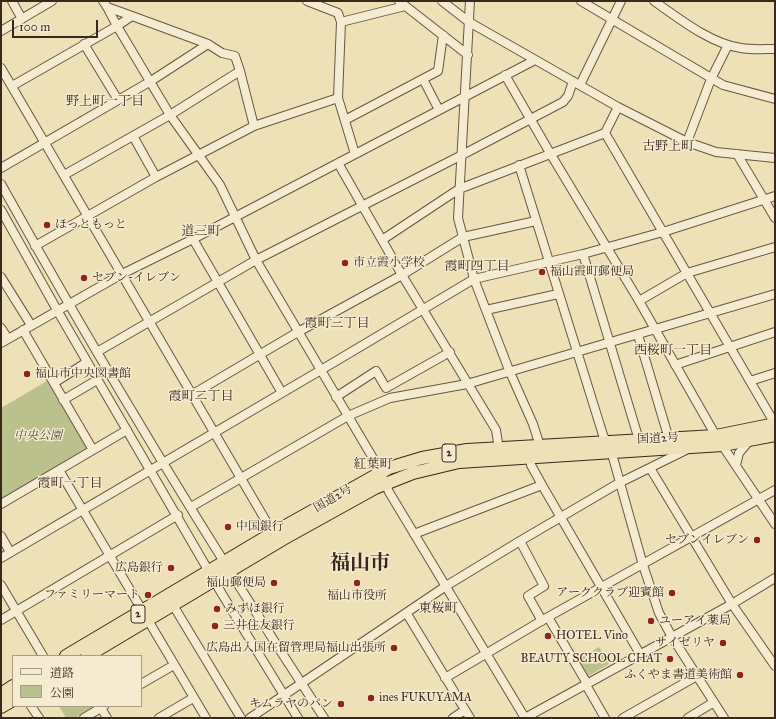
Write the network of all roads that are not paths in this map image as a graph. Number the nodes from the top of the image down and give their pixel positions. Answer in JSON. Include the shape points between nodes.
{"nodes":[{"id":1,"x":12,"y":1,"type":"edge"},
{"id":2,"x":52,"y":1,"type":"edge"},
{"id":3,"x":307,"y":1,"type":"edge"},
{"id":4,"x":442,"y":1,"type":"edge"},
{"id":5,"x":470,"y":1,"type":"edge"},
{"id":6,"x":581,"y":1,"type":"edge"},
{"id":7,"x":621,"y":1,"type":"edge"},
{"id":8,"x":654,"y":1,"type":"edge"},
{"id":9,"x":402,"y":3,"type":"edge"},
{"id":10,"x":105,"y":4,"type":"edge"},
{"id":11,"x":132,"y":16,"type":"junction"},
{"id":12,"x":22,"y":18,"type":"junction"},
{"id":13,"x":612,"y":18,"type":"junction"},
{"id":14,"x":341,"y":22,"type":"junction"},
{"id":15,"x":469,"y":22,"type":"junction"},
{"id":16,"x":117,"y":26,"type":"junction"},
{"id":17,"x":1,"y":31,"type":"edge"},
{"id":18,"x":443,"y":35,"type":"junction"},
{"id":19,"x":84,"y":44,"type":"junction"},
{"id":20,"x":208,"y":44,"type":"junction"},
{"id":21,"x":728,"y":45,"type":"junction"},
{"id":22,"x":775,"y":49,"type":"edge"},
{"id":23,"x":468,"y":55,"type":"junction"},
{"id":24,"x":535,"y":60,"type":"junction"},
{"id":25,"x":1,"y":68,"type":"edge"},
{"id":26,"x":240,"y":71,"type":"junction"},
{"id":27,"x":505,"y":74,"type":"junction"},
{"id":28,"x":711,"y":78,"type":"junction"},
{"id":29,"x":423,"y":79,"type":"junction"},
{"id":30,"x":151,"y":81,"type":"junction"},
{"id":31,"x":577,"y":83,"type":"junction"},
{"id":32,"x":12,"y":86,"type":"junction"},
{"id":33,"x":338,"y":98,"type":"junction"},
{"id":34,"x":464,"y":98,"type":"junction"},
{"id":35,"x":775,"y":99,"type":"edge"},
{"id":36,"x":118,"y":100,"type":"junction"},
{"id":37,"x":618,"y":107,"type":"junction"},
{"id":38,"x":440,"y":110,"type":"junction"},
{"id":39,"x":170,"y":115,"type":"junction"},
{"id":40,"x":531,"y":119,"type":"junction"},
{"id":41,"x":345,"y":120,"type":"junction"},
{"id":42,"x":254,"y":126,"type":"junction"},
{"id":43,"x":605,"y":133,"type":"junction"},
{"id":44,"x":133,"y":136,"type":"junction"},
{"id":45,"x":688,"y":142,"type":"junction"},
{"id":46,"x":45,"y":143,"type":"junction"},
{"id":47,"x":550,"y":153,"type":"junction"},
{"id":48,"x":356,"y":154,"type":"junction"},
{"id":49,"x":737,"y":154,"type":"junction"},
{"id":50,"x":197,"y":156,"type":"junction"},
{"id":51,"x":460,"y":156,"type":"junction"},
{"id":52,"x":775,"y":158,"type":"edge"},
{"id":53,"x":338,"y":163,"type":"junction"},
{"id":54,"x":519,"y":165,"type":"junction"},
{"id":55,"x":1,"y":168,"type":"edge"},
{"id":56,"x":64,"y":175,"type":"junction"},
{"id":57,"x":156,"y":177,"type":"junction"},
{"id":58,"x":1,"y":184,"type":"edge"},
{"id":59,"x":459,"y":189,"type":"junction"},
{"id":60,"x":775,"y":196,"type":"edge"},
{"id":61,"x":764,"y":199,"type":"junction"},
{"id":62,"x":363,"y":206,"type":"junction"},
{"id":63,"x":1,"y":210,"type":"edge"},
{"id":64,"x":88,"y":216,"type":"junction"},
{"id":65,"x":235,"y":217,"type":"junction"},
{"id":66,"x":775,"y":218,"type":"edge"},
{"id":67,"x":536,"y":221,"type":"junction"},
{"id":68,"x":663,"y":232,"type":"junction"},
{"id":69,"x":463,"y":237,"type":"junction"},
{"id":70,"x":193,"y":239,"type":"junction"},
{"id":71,"x":382,"y":240,"type":"junction"},
{"id":72,"x":35,"y":246,"type":"junction"},
{"id":73,"x":775,"y":246,"type":"edge"},
{"id":74,"x":607,"y":247,"type":"junction"},
{"id":75,"x":583,"y":254,"type":"junction"},
{"id":76,"x":256,"y":260,"type":"junction"},
{"id":77,"x":548,"y":263,"type":"junction"},
{"id":78,"x":687,"y":273,"type":"junction"},
{"id":79,"x":122,"y":274,"type":"junction"},
{"id":80,"x":402,"y":275,"type":"junction"},
{"id":81,"x":1,"y":277,"type":"edge"},
{"id":82,"x":474,"y":279,"type":"junction"},
{"id":83,"x":216,"y":281,"type":"junction"},
{"id":84,"x":558,"y":294,"type":"junction"},
{"id":85,"x":775,"y":294,"type":"edge"},
{"id":86,"x":639,"y":301,"type":"junction"},
{"id":87,"x":69,"y":303,"type":"junction"},
{"id":88,"x":57,"y":310,"type":"junction"},
{"id":89,"x":424,"y":310,"type":"junction"},
{"id":90,"x":486,"y":310,"type":"junction"},
{"id":91,"x":710,"y":313,"type":"junction"},
{"id":92,"x":150,"y":321,"type":"junction"},
{"id":93,"x":31,"y":325,"type":"junction"},
{"id":94,"x":1,"y":328,"type":"edge"},
{"id":95,"x":23,"y":330,"type":"junction"},
{"id":96,"x":655,"y":330,"type":"junction"},
{"id":97,"x":298,"y":332,"type":"junction"},
{"id":98,"x":775,"y":332,"type":"edge"},
{"id":99,"x":638,"y":335,"type":"junction"},
{"id":100,"x":4,"y":341,"type":"edge"},
{"id":101,"x":610,"y":342,"type":"junction"},
{"id":102,"x":730,"y":346,"type":"junction"},
{"id":103,"x":577,"y":351,"type":"junction"},
{"id":104,"x":97,"y":352,"type":"junction"},
{"id":105,"x":450,"y":352,"type":"junction"},
{"id":106,"x":259,"y":354,"type":"junction"},
{"id":107,"x":87,"y":362,"type":"junction"},
{"id":108,"x":676,"y":365,"type":"junction"},
{"id":109,"x":321,"y":370,"type":"junction"},
{"id":110,"x":509,"y":370,"type":"junction"},
{"id":111,"x":775,"y":373,"type":"edge"},
{"id":112,"x":97,"y":380,"type":"junction"},
{"id":113,"x":750,"y":381,"type":"junction"},
{"id":114,"x":54,"y":383,"type":"junction"},
{"id":115,"x":467,"y":384,"type":"junction"},
{"id":116,"x":282,"y":393,"type":"junction"},
{"id":117,"x":193,"y":394,"type":"junction"},
{"id":118,"x":336,"y":397,"type":"junction"},
{"id":119,"x":63,"y":400,"type":"junction"},
{"id":120,"x":348,"y":416,"type":"junction"},
{"id":121,"x":775,"y":424,"type":"edge"},
{"id":122,"x":127,"y":430,"type":"junction"},
{"id":123,"x":215,"y":432,"type":"junction"},
{"id":124,"x":775,"y":435,"type":"edge"},
{"id":125,"x":669,"y":439,"type":"junction"},
{"id":126,"x":640,"y":440,"type":"junction"},
{"id":127,"x":720,"y":440,"type":"junction"},
{"id":128,"x":751,"y":440,"type":"junction"},
{"id":129,"x":606,"y":443,"type":"junction"},
{"id":130,"x":540,"y":446,"type":"junction"},
{"id":131,"x":499,"y":448,"type":"junction"},
{"id":132,"x":691,"y":448,"type":"junction"},
{"id":133,"x":93,"y":450,"type":"junction"},
{"id":134,"x":612,"y":454,"type":"junction"},
{"id":135,"x":530,"y":458,"type":"junction"},
{"id":136,"x":164,"y":461,"type":"junction"},
{"id":137,"x":736,"y":465,"type":"junction"},
{"id":138,"x":650,"y":468,"type":"junction"},
{"id":139,"x":59,"y":470,"type":"junction"},
{"id":140,"x":150,"y":470,"type":"junction"},
{"id":141,"x":380,"y":472,"type":"junction"},
{"id":142,"x":241,"y":478,"type":"junction"},
{"id":143,"x":619,"y":483,"type":"junction"},
{"id":144,"x":385,"y":484,"type":"junction"},
{"id":145,"x":542,"y":485,"type":"junction"},
{"id":146,"x":775,"y":490,"type":"edge"},
{"id":147,"x":758,"y":499,"type":"junction"},
{"id":148,"x":1,"y":504,"type":"edge"},
{"id":149,"x":191,"y":507,"type":"junction"},
{"id":150,"x":82,"y":510,"type":"junction"},
{"id":151,"x":178,"y":515,"type":"junction"},
{"id":152,"x":560,"y":517,"type":"junction"},
{"id":153,"x":775,"y":524,"type":"edge"},
{"id":154,"x":273,"y":533,"type":"junction"},
{"id":155,"x":414,"y":534,"type":"junction"},
{"id":156,"x":1,"y":536,"type":"edge"},
{"id":157,"x":692,"y":537,"type":"junction"},
{"id":158,"x":520,"y":541,"type":"junction"},
{"id":159,"x":10,"y":552,"type":"junction"},
{"id":160,"x":108,"y":555,"type":"junction"},
{"id":161,"x":1,"y":558,"type":"edge"},
{"id":162,"x":643,"y":565,"type":"junction"},
{"id":163,"x":227,"y":568,"type":"junction"},
{"id":164,"x":212,"y":576,"type":"junction"},
{"id":165,"x":775,"y":578,"type":"edge"},
{"id":166,"x":1,"y":585,"type":"edge"},
{"id":167,"x":446,"y":586,"type":"junction"},
{"id":168,"x":601,"y":588,"type":"junction"},
{"id":169,"x":732,"y":604,"type":"junction"},
{"id":170,"x":173,"y":605,"type":"junction"},
{"id":171,"x":16,"y":611,"type":"junction"},
{"id":172,"x":407,"y":614,"type":"junction"},
{"id":173,"x":145,"y":616,"type":"junction"},
{"id":174,"x":545,"y":619,"type":"junction"},
{"id":175,"x":1,"y":620,"type":"edge"},
{"id":176,"x":672,"y":637,"type":"junction"},
{"id":177,"x":487,"y":653,"type":"junction"},
{"id":178,"x":640,"y":654,"type":"junction"},
{"id":179,"x":42,"y":655,"type":"edge"},
{"id":180,"x":68,"y":655,"type":"edge"},
{"id":181,"x":92,"y":655,"type":"edge"},
{"id":182,"x":174,"y":665,"type":"junction"},
{"id":183,"x":775,"y":666,"type":"edge"},
{"id":184,"x":697,"y":676,"type":"junction"},
{"id":185,"x":445,"y":678,"type":"junction"},
{"id":186,"x":142,"y":683,"type":"edge"},
{"id":187,"x":301,"y":683,"type":"junction"},
{"id":188,"x":586,"y":685,"type":"junction"},
{"id":189,"x":12,"y":687,"type":"edge"},
{"id":190,"x":1,"y":694,"type":"edge"},
{"id":191,"x":284,"y":696,"type":"junction"},
{"id":192,"x":194,"y":698,"type":"junction"},
{"id":193,"x":12,"y":701,"type":"edge"},
{"id":194,"x":714,"y":702,"type":"junction"},
{"id":195,"x":1,"y":707,"type":"edge"},
{"id":196,"x":32,"y":707,"type":"edge"},
{"id":197,"x":103,"y":707,"type":"edge"},
{"id":198,"x":465,"y":710,"type":"junction"},
{"id":199,"x":38,"y":718,"type":"edge"},
{"id":200,"x":84,"y":718,"type":"edge"},
{"id":201,"x":107,"y":718,"type":"edge"},
{"id":202,"x":159,"y":718,"type":"edge"},
{"id":203,"x":206,"y":718,"type":"edge"},
{"id":204,"x":241,"y":718,"type":"edge"},
{"id":205,"x":250,"y":718,"type":"edge"},
{"id":206,"x":298,"y":718,"type":"edge"},
{"id":207,"x":324,"y":718,"type":"edge"},
{"id":208,"x":453,"y":718,"type":"edge"},
{"id":209,"x":470,"y":718,"type":"edge"},
{"id":210,"x":525,"y":718,"type":"edge"},
{"id":211,"x":604,"y":718,"type":"edge"},
{"id":212,"x":623,"y":718,"type":"edge"},
{"id":213,"x":688,"y":718,"type":"edge"},
{"id":214,"x":724,"y":718,"type":"edge"}],
"edges":[{"from":1,"to":12,"type":"street"},
{"from":2,"to":12,"type":"street"},
{"from":3,"to":14,"type":"street","via":[[338,13]]},
{"from":4,"to":15,"type":"street"},
{"from":5,"to":15,"type":"street"},
{"from":6,"to":13,"type":"street"},
{"from":7,"to":13,"type":"street"},
{"from":8,"to":21,"type":"street","via":[[694,30]]},
{"from":9,"to":14,"type":"street"},
{"from":9,"to":18,"type":"street"},
{"from":10,"to":11,"type":"street"},
{"from":10,"to":16,"type":"street"},
{"from":11,"to":16,"type":"street"},
{"from":11,"to":20,"type":"street"},
{"from":12,"to":17,"type":"street"},
{"from":13,"to":28,"type":"street"},
{"from":13,"to":31,"type":"street"},
{"from":14,"to":33,"type":"street"},
{"from":15,"to":23,"type":"street"},
{"from":15,"to":24,"type":"street"},
{"from":16,"to":19,"type":"street"},
{"from":16,"to":30,"type":"street"},
{"from":18,"to":23,"type":"street"},
{"from":18,"to":29,"type":"street","via":[[438,71]]},
{"from":19,"to":32,"type":"street"},
{"from":19,"to":36,"type":"street"},
{"from":20,"to":26,"type":"street","via":[[222,53],[235,56]]},
{"from":20,"to":30,"type":"street"},
{"from":21,"to":22,"type":"street"},
{"from":21,"to":28,"type":"street"},
{"from":23,"to":34,"type":"street"},
{"from":24,"to":27,"type":"street"},
{"from":24,"to":31,"type":"street"},
{"from":25,"to":32,"type":"street"},
{"from":26,"to":39,"type":"street"},
{"from":26,"to":42,"type":"street"},
{"from":27,"to":34,"type":"street"},
{"from":27,"to":40,"type":"street"},
{"from":28,"to":35,"type":"street","via":[[723,85]]},
{"from":28,"to":45,"type":"street"},
{"from":29,"to":38,"type":"street"},
{"from":29,"to":41,"type":"street"},
{"from":30,"to":36,"type":"street"},
{"from":30,"to":39,"type":"street"},
{"from":31,"to":37,"type":"street"},
{"from":31,"to":40,"type":"street","via":[[563,102]]},
{"from":32,"to":46,"type":"street"},
{"from":33,"to":41,"type":"street"},
{"from":33,"to":42,"type":"street"},
{"from":34,"to":38,"type":"street"},
{"from":34,"to":51,"type":"street"},
{"from":36,"to":46,"type":"street"},
{"from":37,"to":43,"type":"street"},
{"from":37,"to":45,"type":"street"},
{"from":38,"to":48,"type":"street"},
{"from":39,"to":44,"type":"street"},
{"from":39,"to":50,"type":"street"},
{"from":40,"to":47,"type":"street"},
{"from":40,"to":51,"type":"street"},
{"from":41,"to":48,"type":"street"},
{"from":42,"to":50,"type":"street"},
{"from":43,"to":47,"type":"street"},
{"from":43,"to":68,"type":"street"},
{"from":44,"to":56,"type":"street"},
{"from":44,"to":57,"type":"street"},
{"from":45,"to":49,"type":"street","via":[[716,152]]},
{"from":46,"to":55,"type":"street"},
{"from":46,"to":56,"type":"street"},
{"from":47,"to":54,"type":"street"},
{"from":47,"to":74,"type":"street"},
{"from":48,"to":53,"type":"street"},
{"from":49,"to":52,"type":"street"},
{"from":49,"to":61,"type":"street"},
{"from":50,"to":57,"type":"street"},
{"from":50,"to":65,"type":"street","via":[[220,185]]},
{"from":51,"to":59,"type":"street"},
{"from":51,"to":62,"type":"street"},
{"from":53,"to":62,"type":"street"},
{"from":53,"to":65,"type":"street"},
{"from":54,"to":59,"type":"street"},
{"from":54,"to":67,"type":"street"},
{"from":56,"to":64,"type":"street"},
{"from":57,"to":64,"type":"street"},
{"from":58,"to":72,"type":"street"},
{"from":59,"to":69,"type":"street","via":[[458,218]]},
{"from":59,"to":71,"type":"street"},
{"from":60,"to":61,"type":"street"},
{"from":61,"to":66,"type":"street"},
{"from":61,"to":68,"type":"street"},
{"from":62,"to":71,"type":"street"},
{"from":62,"to":76,"type":"street"},
{"from":63,"to":88,"type":"street"},
{"from":64,"to":72,"type":"street"},
{"from":64,"to":79,"type":"street"},
{"from":65,"to":70,"type":"street"},
{"from":65,"to":76,"type":"street"},
{"from":67,"to":69,"type":"street"},
{"from":67,"to":77,"type":"street"},
{"from":68,"to":74,"type":"street"},
{"from":68,"to":78,"type":"street"},
{"from":69,"to":80,"type":"street"},
{"from":69,"to":82,"type":"street"},
{"from":70,"to":79,"type":"street"},
{"from":70,"to":83,"type":"street"},
{"from":71,"to":80,"type":"street"},
{"from":72,"to":87,"type":"street"},
{"from":73,"to":78,"type":"street"},
{"from":74,"to":75,"type":"street"},
{"from":74,"to":86,"type":"street"},
{"from":75,"to":77,"type":"street"},
{"from":75,"to":101,"type":"street"},
{"from":76,"to":83,"type":"street"},
{"from":76,"to":97,"type":"street"},
{"from":77,"to":82,"type":"street"},
{"from":77,"to":84,"type":"street"},
{"from":78,"to":86,"type":"street"},
{"from":78,"to":91,"type":"street"},
{"from":79,"to":87,"type":"street"},
{"from":79,"to":92,"type":"street"},
{"from":80,"to":89,"type":"street"},
{"from":80,"to":97,"type":"street"},
{"from":81,"to":93,"type":"street"},
{"from":82,"to":89,"type":"street"},
{"from":82,"to":90,"type":"street"},
{"from":83,"to":92,"type":"street"},
{"from":83,"to":106,"type":"street"},
{"from":84,"to":90,"type":"street"},
{"from":84,"to":103,"type":"street"},
{"from":85,"to":91,"type":"street"},
{"from":86,"to":96,"type":"street"},
{"from":87,"to":88,"type":"street"},
{"from":87,"to":104,"type":"street"},
{"from":88,"to":93,"type":"street"},
{"from":88,"to":107,"type":"street"},
{"from":89,"to":105,"type":"street"},
{"from":89,"to":109,"type":"street"},
{"from":90,"to":110,"type":"street"},
{"from":91,"to":96,"type":"street"},
{"from":91,"to":102,"type":"street"},
{"from":92,"to":104,"type":"street"},
{"from":92,"to":117,"type":"street"},
{"from":93,"to":95,"type":"street"},
{"from":94,"to":100,"type":"street"},
{"from":95,"to":100,"type":"street"},
{"from":95,"to":114,"type":"street"},
{"from":96,"to":99,"type":"street"},
{"from":96,"to":108,"type":"street"},
{"from":97,"to":106,"type":"street"},
{"from":97,"to":109,"type":"street"},
{"from":98,"to":102,"type":"street"},
{"from":99,"to":101,"type":"street"},
{"from":99,"to":125,"type":"street"},
{"from":101,"to":103,"type":"street"},
{"from":101,"to":126,"type":"street"},
{"from":102,"to":108,"type":"street"},
{"from":102,"to":113,"type":"street"},
{"from":103,"to":110,"type":"street"},
{"from":103,"to":129,"type":"street"},
{"from":104,"to":136,"type":"street"},
{"from":105,"to":115,"type":"street"},
{"from":105,"to":118,"type":"street","via":[[386,388],[376,371]]},
{"from":106,"to":116,"type":"street"},
{"from":106,"to":117,"type":"street"},
{"from":107,"to":112,"type":"street"},
{"from":107,"to":114,"type":"street"},
{"from":108,"to":127,"type":"street"},
{"from":109,"to":116,"type":"street"},
{"from":109,"to":118,"type":"street"},
{"from":110,"to":115,"type":"street"},
{"from":110,"to":130,"type":"street"},
{"from":111,"to":113,"type":"street"},
{"from":112,"to":119,"type":"street"},
{"from":112,"to":122,"type":"street"},
{"from":113,"to":121,"type":"street"},
{"from":114,"to":119,"type":"street"},
{"from":115,"to":120,"type":"street","via":[[390,398]]},
{"from":115,"to":131,"type":"street","via":[[496,430]]},
{"from":116,"to":123,"type":"street"},
{"from":117,"to":123,"type":"street"},
{"from":118,"to":120,"type":"street"},
{"from":119,"to":133,"type":"street"},
{"from":120,"to":141,"type":"street"},
{"from":120,"to":142,"type":"street"},
{"from":121,"to":127,"type":"highway","name":"国道2号","number":"2"},
{"from":122,"to":133,"type":"street"},
{"from":122,"to":140,"type":"street"},
{"from":123,"to":136,"type":"street"},
{"from":123,"to":142,"type":"street"},
{"from":124,"to":128,"type":"highway","name":"国道2号","number":"2"},
{"from":125,"to":126,"type":"highway","name":"国道2号","number":"2"},
{"from":125,"to":127,"type":"highway","name":"国道2号","number":"2"},
{"from":126,"to":129,"type":"highway","name":"国道2号","number":"2"},
{"from":127,"to":128,"type":"highway","name":"国道2号","number":"2"},
{"from":127,"to":132,"type":"highway","name":"国道2号","number":"2"},
{"from":127,"to":137,"type":"street"},
{"from":128,"to":137,"type":"street","via":[[739,453]]},
{"from":129,"to":130,"type":"highway","name":"国道2号","number":"2"},
{"from":129,"to":134,"type":"street"},
{"from":130,"to":131,"type":"highway","name":"国道2号","number":"2"},
{"from":131,"to":141,"type":"highway","name":"国道2号","number":"2","via":[[467,450],[422,458]]},
{"from":132,"to":134,"type":"highway","name":"国道2号","number":"2"},
{"from":132,"to":138,"type":"street"},
{"from":133,"to":139,"type":"street"},
{"from":134,"to":135,"type":"highway","name":"国道2号","number":"2"},
{"from":134,"to":143,"type":"street"},
{"from":135,"to":144,"type":"highway","name":"国道2号","number":"2","via":[[459,462],[431,468]]},
{"from":135,"to":145,"type":"street","via":[[530,465]]},
{"from":136,"to":140,"type":"street"},
{"from":136,"to":149,"type":"street"},
{"from":137,"to":147,"type":"street"},
{"from":138,"to":143,"type":"street"},
{"from":138,"to":157,"type":"street"},
{"from":139,"to":148,"type":"street"},
{"from":139,"to":150,"type":"street"},
{"from":140,"to":150,"type":"street"},
{"from":140,"to":151,"type":"street"},
{"from":141,"to":144,"type":"street"},
{"from":141,"to":154,"type":"highway","name":"国道2号","number":"2"},
{"from":142,"to":149,"type":"street"},
{"from":142,"to":154,"type":"street"},
{"from":143,"to":152,"type":"street"},
{"from":143,"to":162,"type":"street"},
{"from":144,"to":155,"type":"street"},
{"from":144,"to":163,"type":"highway","name":"国道2号","number":"2"},
{"from":145,"to":152,"type":"street"},
{"from":145,"to":155,"type":"street"},
{"from":146,"to":147,"type":"street"},
{"from":147,"to":153,"type":"street"},
{"from":147,"to":157,"type":"street"},
{"from":149,"to":163,"type":"street"},
{"from":150,"to":159,"type":"street"},
{"from":150,"to":160,"type":"street"},
{"from":151,"to":160,"type":"street"},
{"from":151,"to":164,"type":"street"},
{"from":152,"to":158,"type":"street"},
{"from":152,"to":168,"type":"street"},
{"from":154,"to":163,"type":"highway","name":"国道2号","number":"2"},
{"from":155,"to":167,"type":"street"},
{"from":156,"to":159,"type":"street"},
{"from":157,"to":162,"type":"street"},
{"from":157,"to":169,"type":"street"},
{"from":158,"to":167,"type":"street"},
{"from":158,"to":174,"type":"street","via":[[544,586],[528,596]]},
{"from":159,"to":161,"type":"street"},
{"from":160,"to":171,"type":"street"},
{"from":160,"to":173,"type":"street"},
{"from":162,"to":168,"type":"street"},
{"from":162,"to":176,"type":"street","via":[[659,613]]},
{"from":163,"to":164,"type":"highway","name":"国道2号","number":"2"},
{"from":163,"to":187,"type":"street"},
{"from":164,"to":170,"type":"highway","name":"国道2号","number":"2"},
{"from":164,"to":173,"type":"highway","name":"国道2号","number":"2"},
{"from":164,"to":191,"type":"street"},
{"from":165,"to":169,"type":"street"},
{"from":166,"to":171,"type":"street"},
{"from":167,"to":172,"type":"street"},
{"from":167,"to":177,"type":"street"},
{"from":168,"to":174,"type":"street"},
{"from":168,"to":178,"type":"street"},
{"from":169,"to":176,"type":"street"},
{"from":169,"to":183,"type":"street"},
{"from":170,"to":173,"type":"highway","name":"国道2号","number":"2"},
{"from":170,"to":204,"type":"street"},
{"from":171,"to":175,"type":"street"},
{"from":171,"to":179,"type":"street"},
{"from":172,"to":185,"type":"street"},
{"from":172,"to":187,"type":"street"},
{"from":173,"to":180,"type":"highway","name":"国道2号","number":"2"},
{"from":173,"to":181,"type":"highway","name":"国道2号","number":"2"},
{"from":173,"to":182,"type":"street"},
{"from":174,"to":177,"type":"street"},
{"from":174,"to":188,"type":"street"},
{"from":176,"to":178,"type":"street"},
{"from":176,"to":184,"type":"street"},
{"from":177,"to":185,"type":"street"},
{"from":177,"to":210,"type":"street"},
{"from":178,"to":188,"type":"street"},
{"from":182,"to":186,"type":"street"},
{"from":182,"to":192,"type":"street"},
{"from":184,"to":194,"type":"street"},
{"from":184,"to":212,"type":"street"},
{"from":185,"to":198,"type":"street"},
{"from":187,"to":191,"type":"street"},
{"from":187,"to":207,"type":"street"},
{"from":188,"to":210,"type":"street"},
{"from":188,"to":211,"type":"street"},
{"from":189,"to":190,"type":"highway"},
{"from":191,"to":205,"type":"street"},
{"from":191,"to":206,"type":"street"},
{"from":192,"to":202,"type":"street"},
{"from":192,"to":203,"type":"street"},
{"from":193,"to":195,"type":"highway"},
{"from":194,"to":213,"type":"street"},
{"from":194,"to":214,"type":"street"},
{"from":196,"to":199,"type":"street"},
{"from":197,"to":200,"type":"street"},
{"from":197,"to":201,"type":"street"},
{"from":198,"to":208,"type":"street"},
{"from":198,"to":209,"type":"street"}]}
